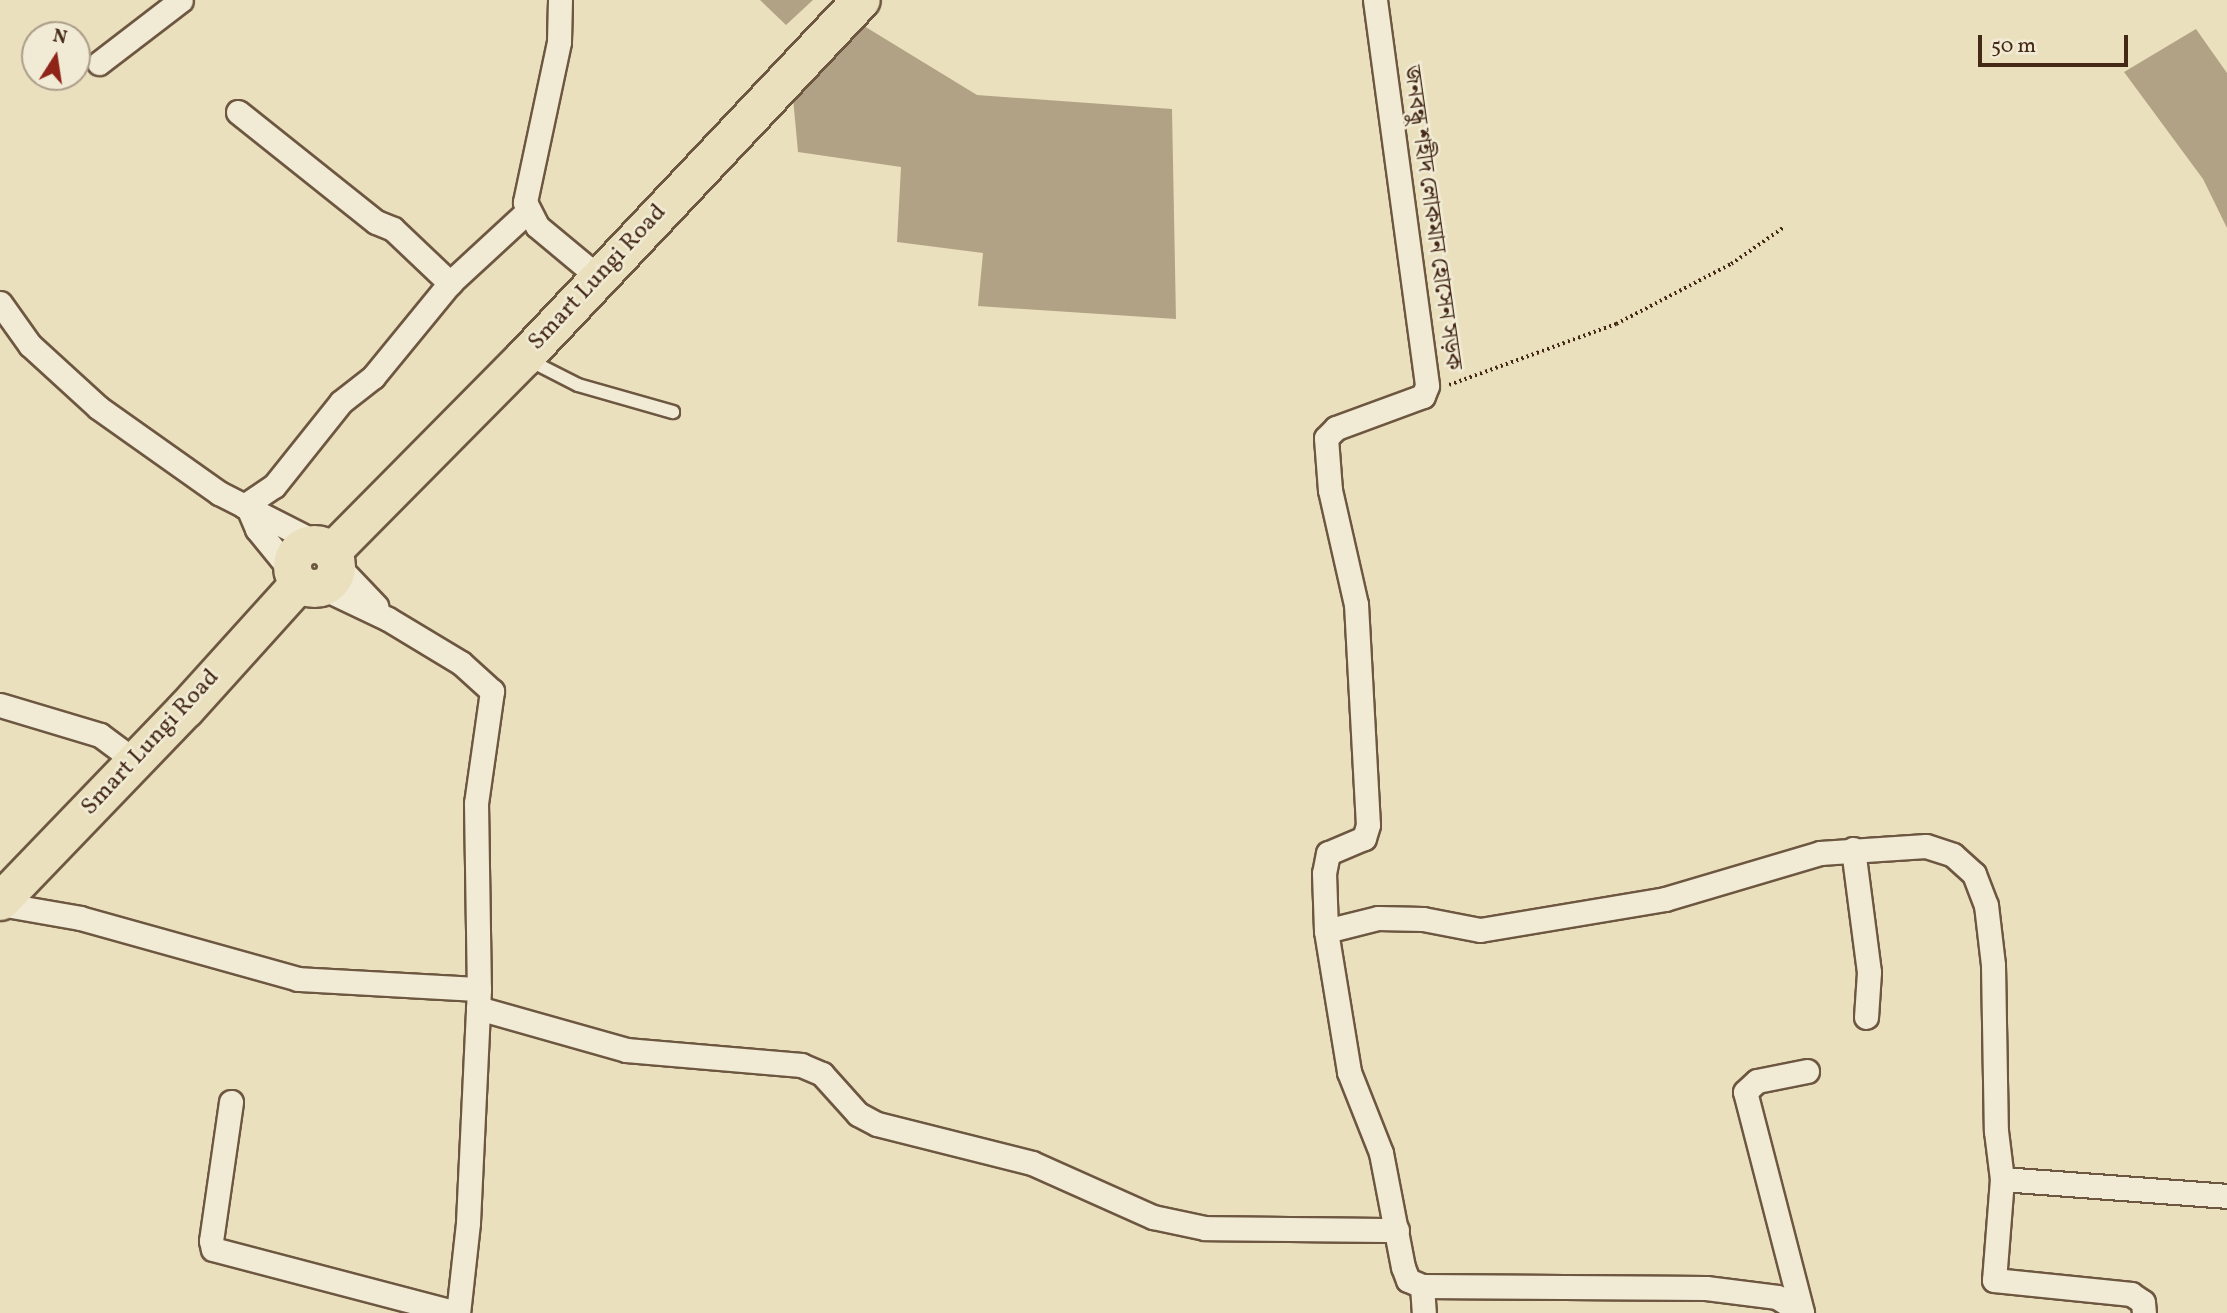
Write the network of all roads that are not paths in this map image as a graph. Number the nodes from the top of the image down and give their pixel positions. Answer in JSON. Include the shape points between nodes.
{"nodes":[{"id":1,"x":181,"y":0,"type":"edge"},
{"id":2,"x":560,"y":0,"type":"edge"},
{"id":3,"x":861,"y":0,"type":"edge"},
{"id":4,"x":1375,"y":0,"type":"edge"},
{"id":5,"x":99,"y":63,"type":"dead end"},
{"id":6,"x":239,"y":112,"type":"dead end"},
{"id":7,"x":528,"y":211,"type":"junction"},
{"id":8,"x":597,"y":276,"type":"junction"},
{"id":9,"x":450,"y":283,"type":"junction"},
{"id":10,"x":0,"y":303,"type":"edge"},
{"id":11,"x":524,"y":357,"type":"junction"},
{"id":12,"x":673,"y":412,"type":"dead end"},
{"id":13,"x":247,"y":508,"type":"junction"},
{"id":14,"x":317,"y":567,"type":"junction"},
{"id":15,"x":0,"y":705,"type":"edge"},
{"id":16,"x":135,"y":761,"type":"junction"},
{"id":17,"x":1853,"y":849,"type":"junction"},
{"id":18,"x":0,"y":902,"type":"edge"},
{"id":19,"x":1326,"y":931,"type":"junction"},
{"id":20,"x":478,"y":999,"type":"junction"},
{"id":21,"x":1866,"y":1017,"type":"dead end"},
{"id":22,"x":1807,"y":1071,"type":"dead end"},
{"id":23,"x":231,"y":1102,"type":"dead end"},
{"id":24,"x":2002,"y":1179,"type":"junction"},
{"id":25,"x":2227,"y":1196,"type":"edge"},
{"id":26,"x":1397,"y":1230,"type":"junction"},
{"id":27,"x":1422,"y":1286,"type":"junction"},
{"id":28,"x":1802,"y":1312,"type":"edge"},
{"id":29,"x":458,"y":1313,"type":"edge"},
{"id":30,"x":1424,"y":1313,"type":"edge"},
{"id":31,"x":2144,"y":1313,"type":"edge"}],
"edges":[{"from":1,"to":5,"type":"street"},
{"from":2,"to":7,"type":"street","via":[[559,43],[526,193]]},
{"from":3,"to":8,"type":"main road","name":"Smart Lungi Road"},
{"from":4,"to":19,"type":"street","name":"জনবন্ধু শহীদ লোকমান হোসেন সড়ক","via":[[1426,393],[1332,430],[1326,438],[1330,490],[1356,604],[1368,816],[1364,838],[1328,853]]},
{"from":6,"to":9,"type":"street","via":[[376,222],[393,229]]},
{"from":7,"to":8,"type":"street","via":[[549,239]]},
{"from":7,"to":9,"type":"street"},
{"from":8,"to":11,"type":"main road","name":"Smart Lungi Road"},
{"from":9,"to":13,"type":"street","via":[[373,377],[341,402],[274,486]]},
{"from":10,"to":13,"type":"street","via":[[30,345],[99,408]]},
{"from":11,"to":12,"type":"lane","via":[[578,385]]},
{"from":11,"to":14,"type":"main road","name":"Smart Lungi Road"},
{"from":13,"to":14,"type":"street","via":[[266,513]]},
{"from":13,"to":14,"type":"street","via":[[257,529]]},
{"from":14,"to":16,"type":"main road","name":"Smart Lungi Road"},
{"from":14,"to":20,"type":"street","via":[[388,619],[461,663],[492,691],[477,803]]},
{"from":15,"to":16,"type":"street","via":[[100,735]]},
{"from":16,"to":18,"type":"main road","name":"Smart Lungi Road"},
{"from":17,"to":19,"type":"street","via":[[1772,866],[1665,899],[1480,930],[1423,919],[1377,918]]},
{"from":17,"to":21,"type":"street","via":[[1869,972]]},
{"from":17,"to":24,"type":"street","via":[[1926,846],[1953,855],[1974,874],[1986,905],[1993,965],[1996,1130]]},
{"from":18,"to":20,"type":"street","via":[[80,918],[298,979]]},
{"from":19,"to":26,"type":"street","name":"জনবন্ধু শহীদ লোকমান হোসেন সড়ক","via":[[1349,1072],[1381,1153]]},
{"from":20,"to":26,"type":"street","via":[[626,1050],[801,1065],[822,1074],[858,1114],[877,1124],[1032,1163],[1153,1217],[1205,1228]]},
{"from":20,"to":29,"type":"street","via":[[468,1223]]},
{"from":22,"to":28,"type":"street","via":[[1757,1081],[1745,1092]]},
{"from":23,"to":29,"type":"street","via":[[213,1249]]},
{"from":24,"to":25,"type":"street"},
{"from":24,"to":31,"type":"street","via":[[1994,1280],[2131,1294],[2143,1302]]},
{"from":26,"to":27,"type":"street","name":"জনবন্ধু শহীদ লোকমান হোসেন সড়ক","via":[[1408,1280]]},
{"from":27,"to":28,"type":"street","via":[[1706,1287],[1777,1297]]},
{"from":27,"to":30,"type":"street"}]}
